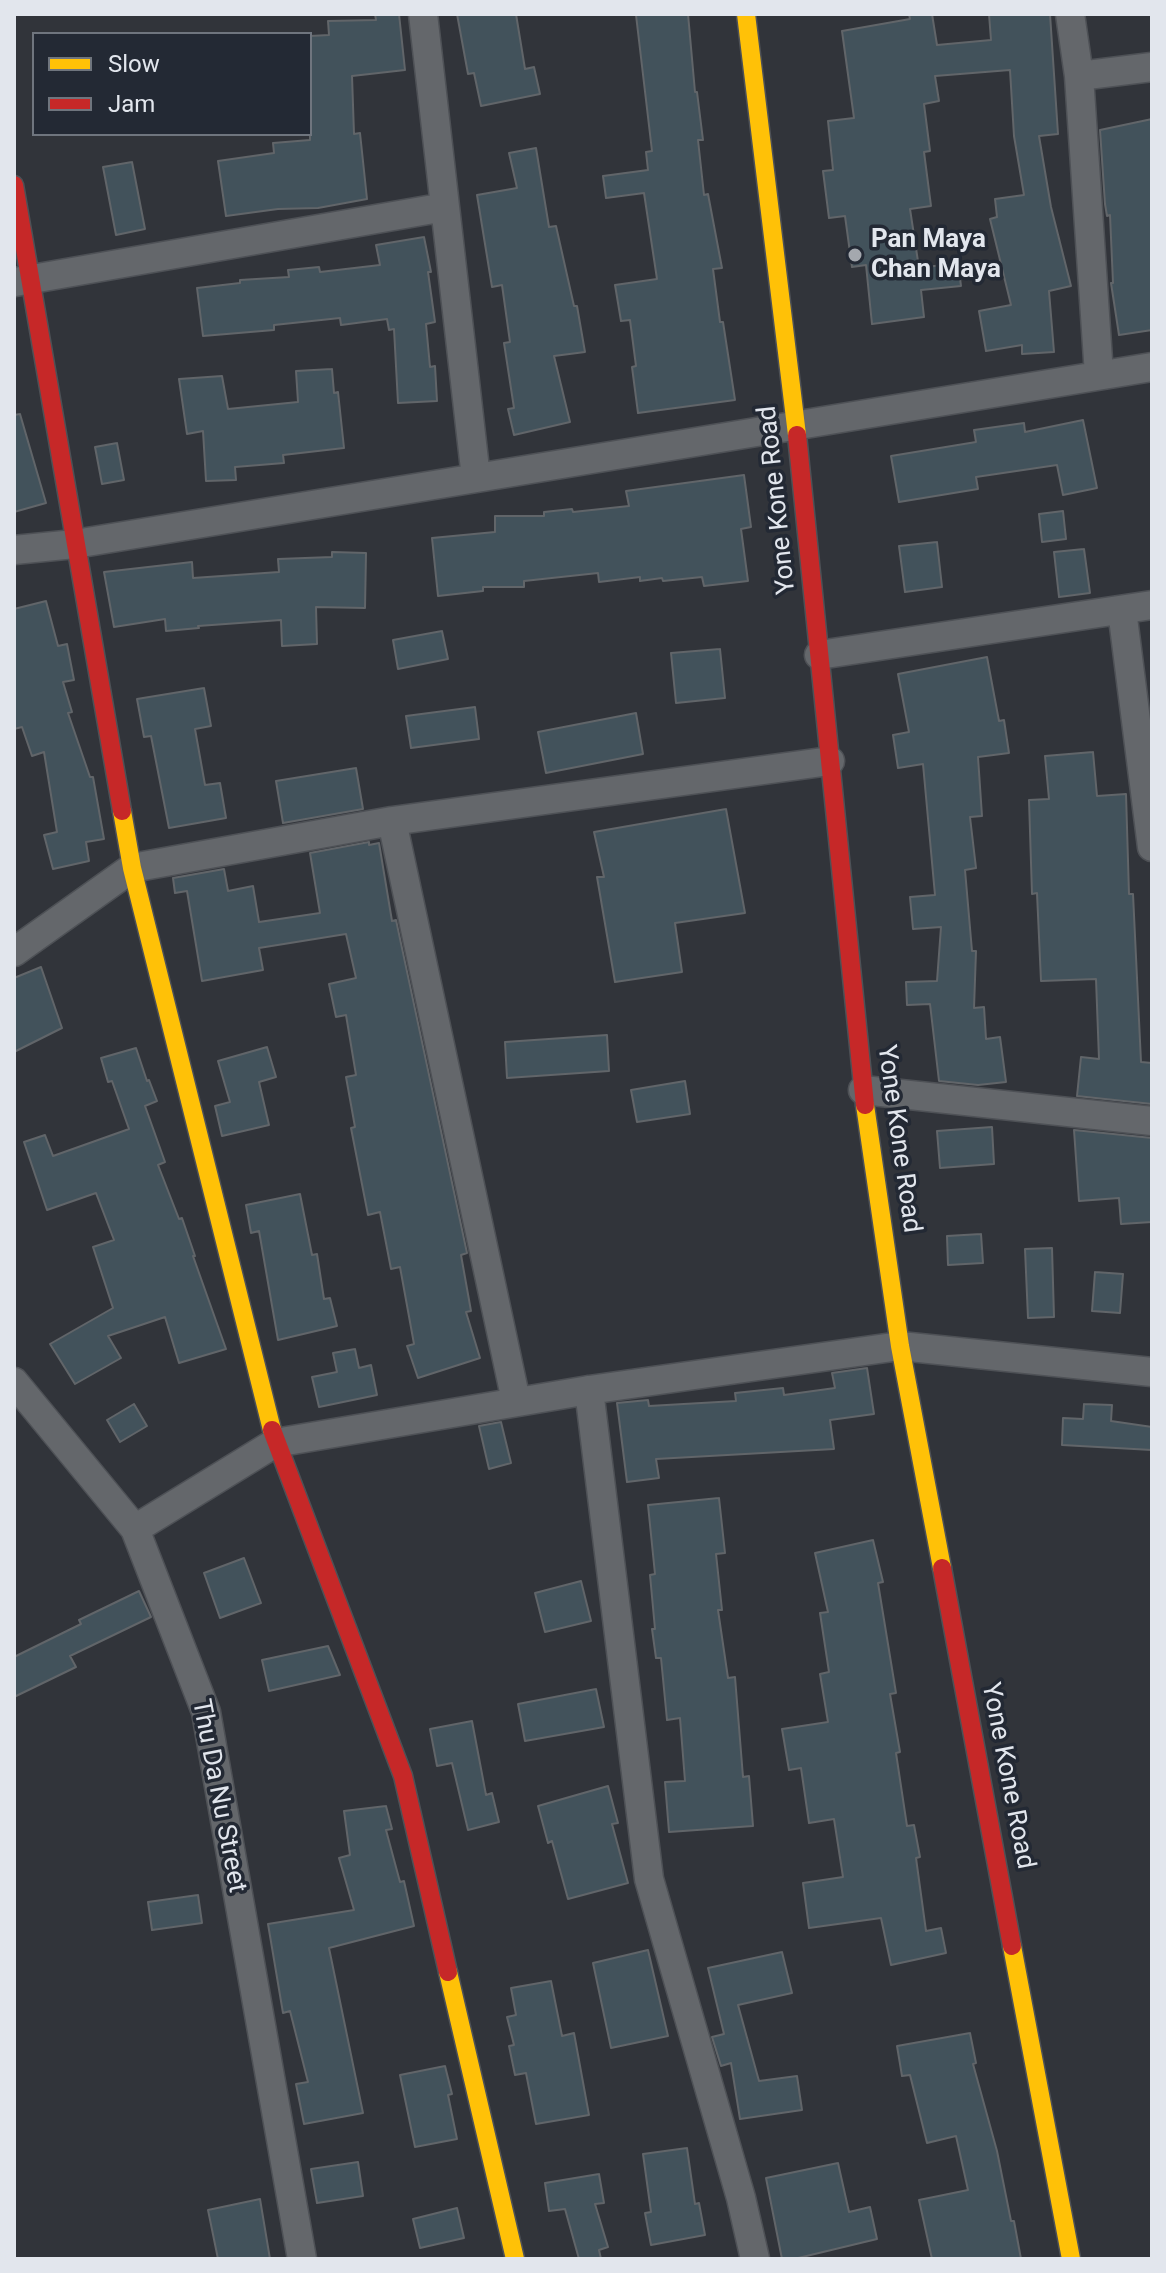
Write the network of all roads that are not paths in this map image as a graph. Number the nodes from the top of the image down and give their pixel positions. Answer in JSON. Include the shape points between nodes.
{"nodes":[{"id":1,"x":423,"y":14,"type":"edge"},
{"id":2,"x":746,"y":14,"type":"edge"},
{"id":3,"x":1070,"y":14,"type":"edge"},
{"id":4,"x":1152,"y":67,"type":"edge"},
{"id":5,"x":1079,"y":76,"type":"junction"},
{"id":6,"x":14,"y":185,"type":"edge"},
{"id":7,"x":445,"y":207,"type":"junction"},
{"id":8,"x":22,"y":282,"type":"edge"},
{"id":9,"x":1152,"y":367,"type":"edge"},
{"id":10,"x":1099,"y":375,"type":"junction"},
{"id":11,"x":796,"y":424,"type":"junction"},
{"id":12,"x":476,"y":478,"type":"junction"},
{"id":13,"x":75,"y":544,"type":"junction"},
{"id":14,"x":14,"y":550,"type":"edge"},
{"id":15,"x":1152,"y":605,"type":"edge"},
{"id":16,"x":1122,"y":610,"type":"junction"},
{"id":17,"x":819,"y":655,"type":"junction"},
{"id":18,"x":830,"y":761,"type":"junction"},
{"id":19,"x":392,"y":821,"type":"junction"},
{"id":20,"x":1152,"y":847,"type":"edge"},
{"id":21,"x":132,"y":868,"type":"junction"},
{"id":22,"x":14,"y":952,"type":"edge"},
{"id":23,"x":863,"y":1090,"type":"junction"},
{"id":24,"x":1152,"y":1121,"type":"edge"},
{"id":25,"x":900,"y":1346,"type":"junction"},
{"id":26,"x":1152,"y":1372,"type":"edge"},
{"id":27,"x":14,"y":1382,"type":"edge"},
{"id":28,"x":589,"y":1390,"type":"junction"},
{"id":29,"x":516,"y":1401,"type":"junction"},
{"id":30,"x":275,"y":1443,"type":"junction"},
{"id":31,"x":135,"y":1529,"type":"junction"},
{"id":32,"x":302,"y":2259,"type":"edge"},
{"id":33,"x":515,"y":2259,"type":"edge"},
{"id":34,"x":755,"y":2259,"type":"edge"},
{"id":35,"x":1071,"y":2259,"type":"edge"}],
"edges":[{"from":1,"to":7,"type":"street"},
{"from":2,"to":11,"type":"street","name":"Yone Kone Road"},
{"from":3,"to":5,"type":"street"},
{"from":4,"to":5,"type":"street"},
{"from":5,"to":10,"type":"street"},
{"from":6,"to":8,"type":"street"},
{"from":7,"to":8,"type":"street"},
{"from":7,"to":12,"type":"street"},
{"from":8,"to":13,"type":"street"},
{"from":9,"to":10,"type":"street"},
{"from":10,"to":11,"type":"street"},
{"from":11,"to":12,"type":"street"},
{"from":11,"to":17,"type":"street","name":"Yone Kone Road"},
{"from":12,"to":13,"type":"street"},
{"from":13,"to":14,"type":"street"},
{"from":13,"to":21,"type":"street"},
{"from":15,"to":16,"type":"street"},
{"from":16,"to":17,"type":"street"},
{"from":16,"to":20,"type":"street"},
{"from":17,"to":18,"type":"street","name":"Yone Kone Road"},
{"from":18,"to":19,"type":"street"},
{"from":18,"to":23,"type":"street","name":"Yone Kone Road"},
{"from":19,"to":21,"type":"street"},
{"from":19,"to":29,"type":"street"},
{"from":21,"to":22,"type":"street"},
{"from":21,"to":30,"type":"street"},
{"from":23,"to":24,"type":"street"},
{"from":23,"to":25,"type":"street","name":"Yone Kone Road"},
{"from":25,"to":26,"type":"street"},
{"from":25,"to":28,"type":"street"},
{"from":25,"to":35,"type":"street","name":"Yone Kone Road"},
{"from":27,"to":31,"type":"street","name":"Thu Da Nu Street"},
{"from":28,"to":29,"type":"street"},
{"from":28,"to":34,"type":"street","via":[[649,1879]]},
{"from":29,"to":30,"type":"street"},
{"from":30,"to":31,"type":"street"},
{"from":30,"to":33,"type":"street","via":[[403,1776]]},
{"from":31,"to":32,"type":"street","name":"Thu Da Nu Street","via":[[206,1712]]}]}
